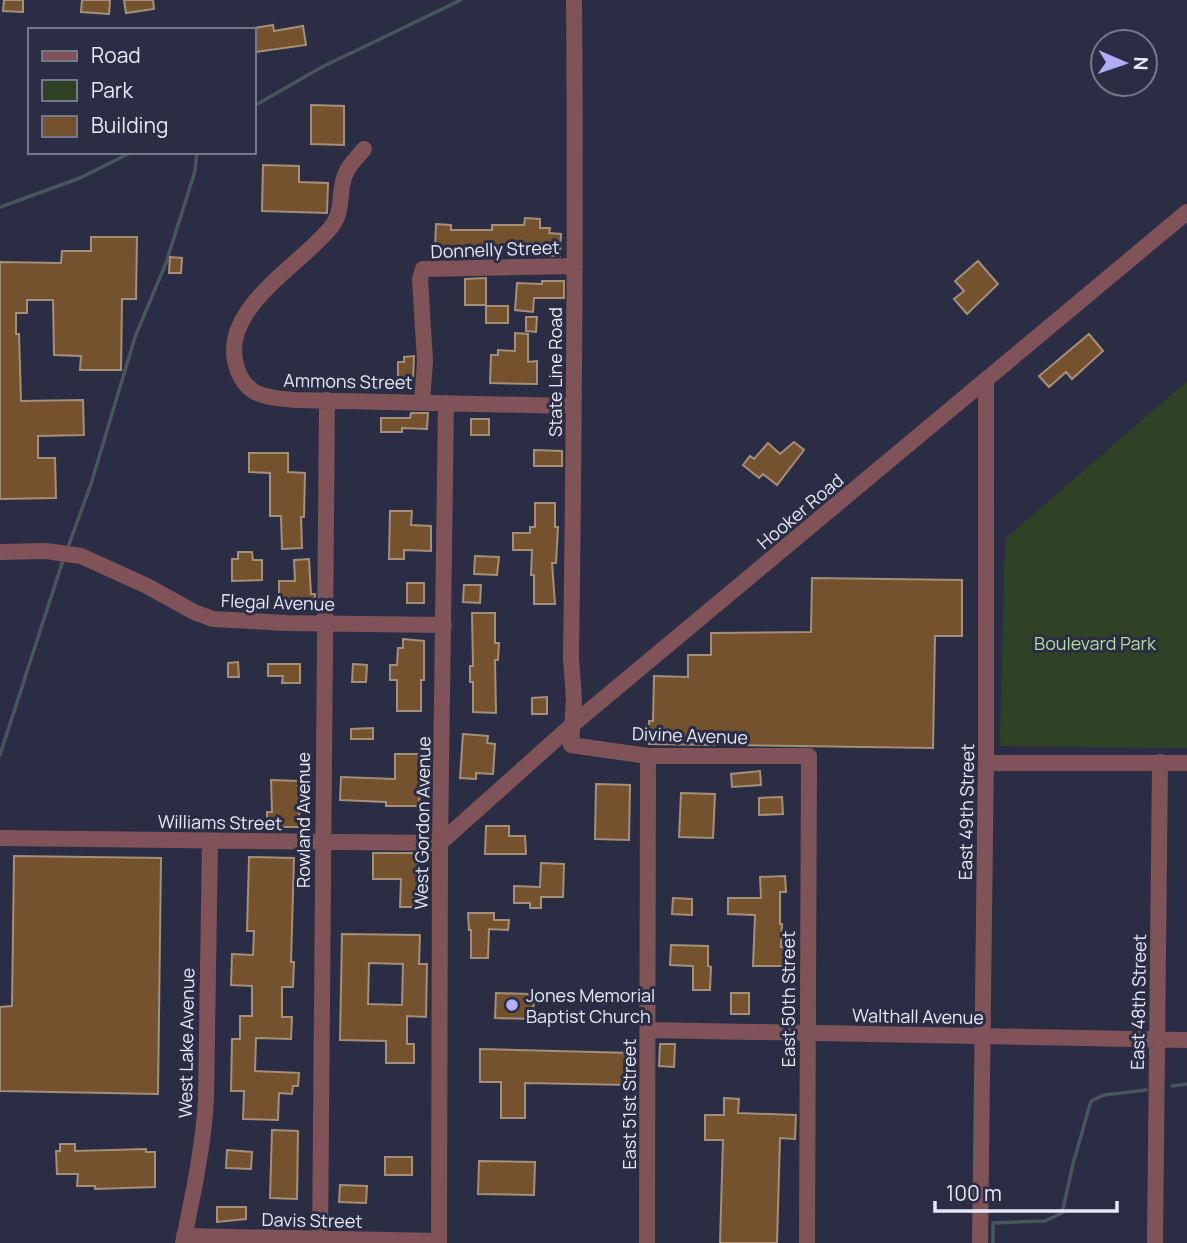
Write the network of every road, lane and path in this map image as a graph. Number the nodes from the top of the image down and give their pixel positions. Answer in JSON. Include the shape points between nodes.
{"nodes":[{"id":1,"x":574,"y":0,"type":"edge"},
{"id":2,"x":364,"y":149,"type":"dead end"},
{"id":3,"x":1187,"y":212,"type":"edge"},
{"id":4,"x":575,"y":266,"type":"junction"},
{"id":5,"x":986,"y":382,"type":"junction"},
{"id":6,"x":327,"y":400,"type":"junction"},
{"id":7,"x":422,"y":402,"type":"junction"},
{"id":8,"x":446,"y":403,"type":"junction"},
{"id":9,"x":572,"y":406,"type":"junction"},
{"id":10,"x":0,"y":552,"type":"edge"},
{"id":11,"x":324,"y":624,"type":"junction"},
{"id":12,"x":444,"y":625,"type":"junction"},
{"id":13,"x":572,"y":725,"type":"junction"},
{"id":14,"x":571,"y":745,"type":"joint"},
{"id":15,"x":648,"y":756,"type":"junction"},
{"id":16,"x":809,"y":756,"type":"joint"},
{"id":17,"x":1160,"y":762,"type":"junction"},
{"id":18,"x":1187,"y":763,"type":"edge"},
{"id":19,"x":986,"y":764,"type":"junction"},
{"id":20,"x":0,"y":838,"type":"edge"},
{"id":21,"x":209,"y":841,"type":"junction"},
{"id":22,"x":322,"y":842,"type":"junction"},
{"id":23,"x":440,"y":843,"type":"junction"},
{"id":24,"x":649,"y":1030,"type":"junction"},
{"id":25,"x":807,"y":1032,"type":"junction"},
{"id":26,"x":983,"y":1037,"type":"junction"},
{"id":27,"x":1157,"y":1040,"type":"junction"},
{"id":28,"x":1187,"y":1040,"type":"edge"},
{"id":29,"x":183,"y":1240,"type":"edge"},
{"id":30,"x":320,"y":1241,"type":"edge"},
{"id":31,"x":439,"y":1242,"type":"edge"},
{"id":32,"x":648,"y":1243,"type":"edge"},
{"id":33,"x":807,"y":1243,"type":"edge"},
{"id":34,"x":980,"y":1243,"type":"edge"},
{"id":35,"x":1155,"y":1243,"type":"edge"}],
"edges":[{"from":1,"to":4,"type":"street","name":"State Line Road"},
{"from":2,"to":6,"type":"street","name":"Ammons Street","via":[[344,177],[339,215],[332,226],[265,290],[236,333],[236,367],[252,392],[264,398]]},
{"from":3,"to":5,"type":"street","name":"Hooker Road"},
{"from":4,"to":7,"type":"street","name":"Donnelly Street","via":[[423,269]]},
{"from":4,"to":9,"type":"street","name":"State Line Road"},
{"from":5,"to":13,"type":"street","name":"Hooker Road"},
{"from":5,"to":19,"type":"street","name":"East 49th Street"},
{"from":6,"to":7,"type":"street","name":"Ammons Street"},
{"from":6,"to":11,"type":"street","name":"Rowland Avenue"},
{"from":7,"to":8,"type":"street","name":"Ammons Street"},
{"from":8,"to":9,"type":"street","name":"Ammons Street"},
{"from":8,"to":12,"type":"street","name":"West Gordon Avenue"},
{"from":9,"to":13,"type":"street","name":"State Line Road"},
{"from":10,"to":11,"type":"street","name":"Flegal Avenue","via":[[81,556],[213,619]]},
{"from":11,"to":12,"type":"street","name":"Flegal Avenue"},
{"from":11,"to":22,"type":"street","name":"Rowland Avenue"},
{"from":12,"to":23,"type":"street","name":"West Gordon Avenue"},
{"from":13,"to":14,"type":"street","name":"State Line Road"},
{"from":13,"to":23,"type":"street","name":"Hooker Road"},
{"from":14,"to":15,"type":"street","name":"Divine Avenue"},
{"from":15,"to":16,"type":"street","name":"Divine Avenue"},
{"from":15,"to":24,"type":"street","name":"East 51st Street"},
{"from":16,"to":25,"type":"street","name":"East 50th Street"},
{"from":17,"to":18,"type":"street"},
{"from":17,"to":19,"type":"street"},
{"from":17,"to":27,"type":"street","name":"East 48th Street"},
{"from":19,"to":26,"type":"street","name":"East 49th Street"},
{"from":20,"to":21,"type":"street","name":"Williams Street"},
{"from":21,"to":22,"type":"street","name":"Williams Street"},
{"from":21,"to":29,"type":"street","name":"West Lake Avenue","via":[[204,1138]]},
{"from":22,"to":23,"type":"street","name":"Williams Street"},
{"from":22,"to":30,"type":"street","name":"Rowland Avenue"},
{"from":23,"to":31,"type":"street","name":"West Gordon Avenue"},
{"from":24,"to":25,"type":"street","name":"Walthall Avenue"},
{"from":24,"to":32,"type":"street","name":"East 51st Street"},
{"from":25,"to":26,"type":"street","name":"Walthall Avenue"},
{"from":25,"to":33,"type":"street","name":"East 50th Street"},
{"from":26,"to":27,"type":"street","name":"Walthall Avenue"},
{"from":26,"to":34,"type":"street","name":"East 49th Street"},
{"from":27,"to":28,"type":"street","name":"Walthall Avenue"},
{"from":27,"to":35,"type":"street","name":"East 48th Street"},
{"from":29,"to":30,"type":"street","name":"Davis Street"},
{"from":30,"to":31,"type":"street","name":"Davis Street"}]}
